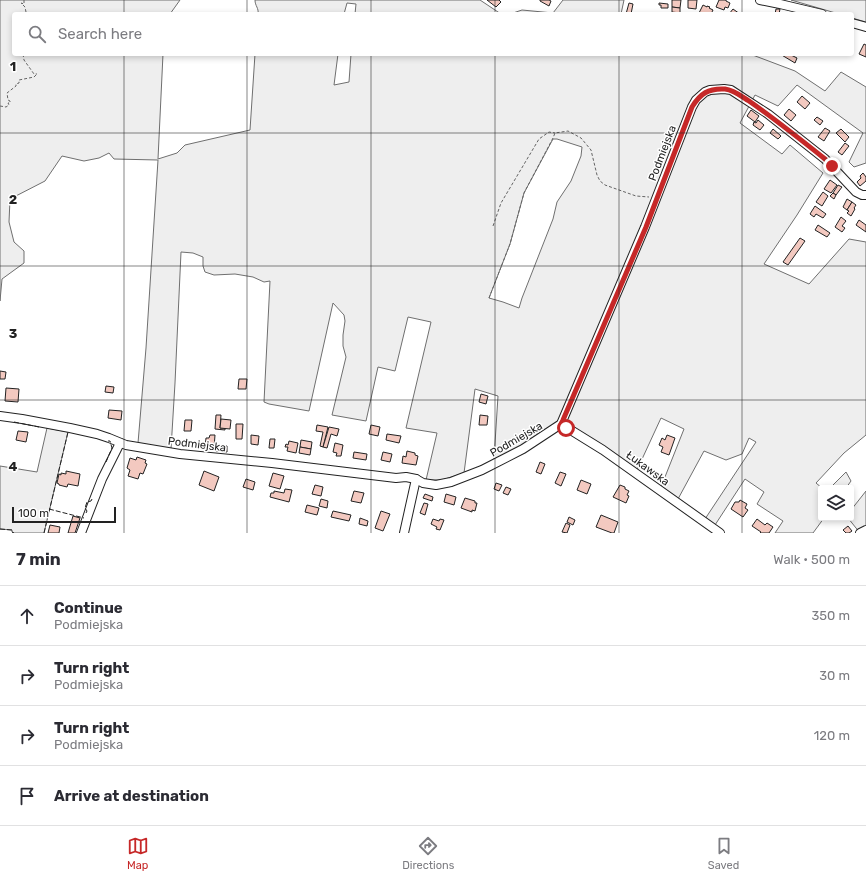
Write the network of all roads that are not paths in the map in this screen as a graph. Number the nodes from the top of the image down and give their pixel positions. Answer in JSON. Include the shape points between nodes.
{"nodes":[{"id":1,"x":760,"y":0,"type":"edge"},
{"id":2,"x":780,"y":2,"type":"edge"},
{"id":3,"x":815,"y":12,"type":"edge"},
{"id":4,"x":854,"y":24,"type":"edge"},
{"id":5,"x":866,"y":27,"type":"edge"},
{"id":6,"x":866,"y":195,"type":"edge"},
{"id":7,"x":0,"y":416,"type":"edge"},
{"id":8,"x":561,"y":424,"type":"junction"},
{"id":9,"x":120,"y":443,"type":"junction"},
{"id":10,"x":416,"y":479,"type":"junction"},
{"id":11,"x":866,"y":530,"type":"edge"},
{"id":12,"x":81,"y":533,"type":"edge"},
{"id":13,"x":404,"y":533,"type":"edge"},
{"id":14,"x":720,"y":533,"type":"edge"},
{"id":15,"x":860,"y":533,"type":"edge"}],
"edges":[{"from":1,"to":2,"type":"street"},
{"from":2,"to":3,"type":"street"},
{"from":4,"to":5,"type":"street"},
{"from":6,"to":8,"type":"street","name":"Podmiejska","via":[[852,189],[825,159],[768,114],[731,90],[706,92],[692,107],[642,234]]},
{"from":7,"to":9,"type":"street","name":"Podmiejska","via":[[97,434]]},
{"from":8,"to":10,"type":"street","name":"Podmiejska","via":[[523,449],[460,479],[436,485]]},
{"from":8,"to":14,"type":"street","name":"Łukawska","via":[[603,450]]},
{"from":9,"to":10,"type":"street","name":"Podmiejska","via":[[180,454]]},
{"from":9,"to":12,"type":"street","via":[[102,479]]},
{"from":10,"to":13,"type":"street"},
{"from":11,"to":15,"type":"street"}]}
